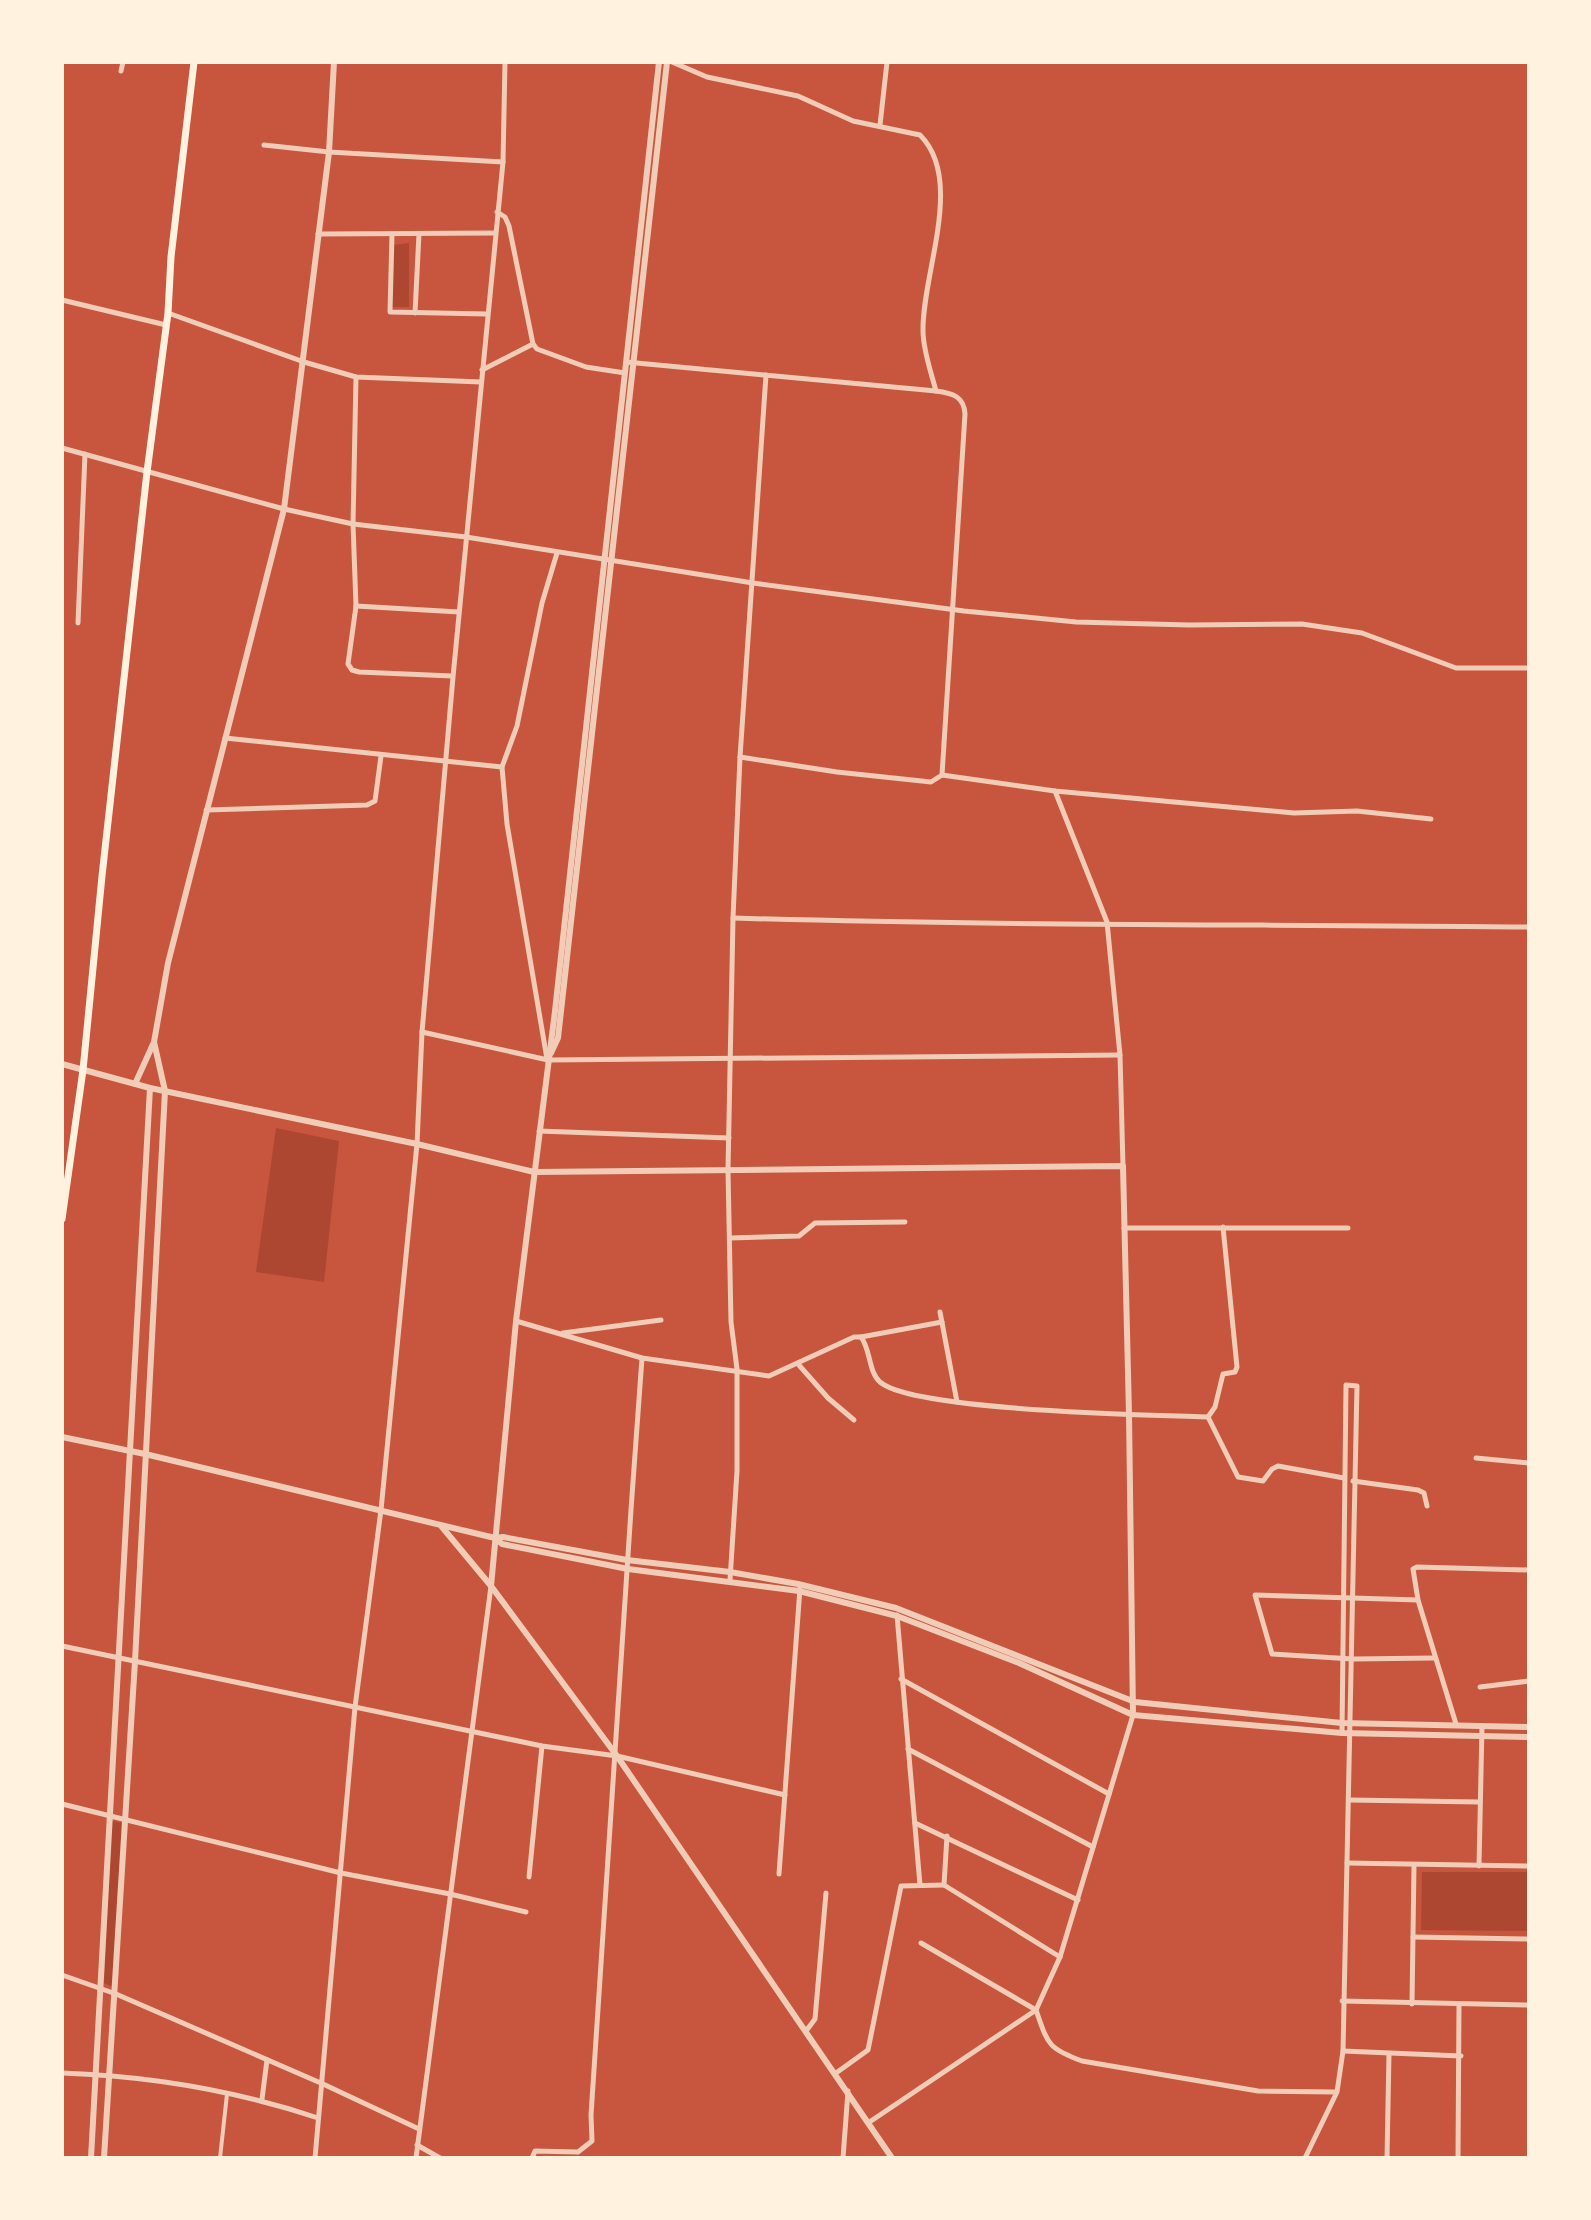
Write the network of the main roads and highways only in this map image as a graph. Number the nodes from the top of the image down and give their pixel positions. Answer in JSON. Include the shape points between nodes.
{"nodes":[{"id":1,"x":194,"y":62,"type":"edge"},
{"id":2,"x":62,"y":1219,"type":"edge"}],
"edges":[{"from":1,"to":2,"type":"main road"}]}
